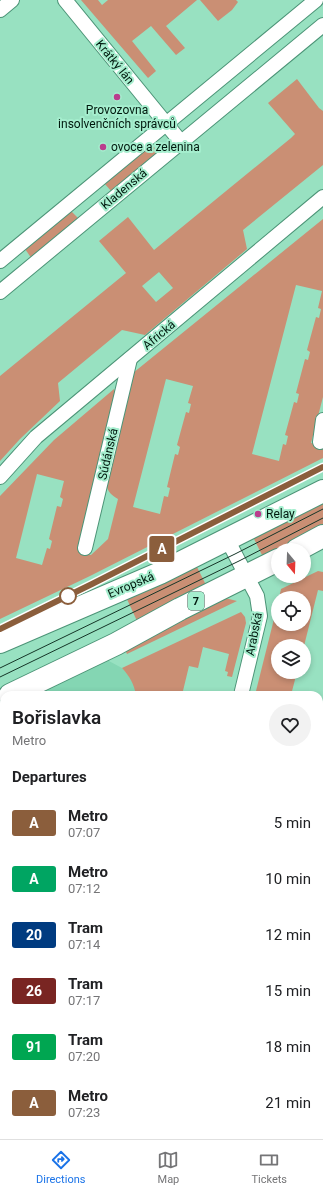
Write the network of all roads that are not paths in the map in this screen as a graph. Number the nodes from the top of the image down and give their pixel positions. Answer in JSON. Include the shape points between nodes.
{"nodes":[{"id":1,"x":12,"y":0,"type":"edge"},
{"id":2,"x":65,"y":0,"type":"edge"},
{"id":3,"x":316,"y":0,"type":"edge"},
{"id":4,"x":0,"y":10,"type":"edge"},
{"id":5,"x":323,"y":25,"type":"edge"},
{"id":6,"x":166,"y":124,"type":"junction"},
{"id":7,"x":181,"y":142,"type":"junction"},
{"id":8,"x":323,"y":197,"type":"edge"},
{"id":9,"x":0,"y":261,"type":"edge"},
{"id":10,"x":0,"y":292,"type":"edge"},
{"id":11,"x":130,"y":359,"type":"junction"},
{"id":12,"x":323,"y":421,"type":"edge"},
{"id":13,"x":320,"y":442,"type":"dead end"},
{"id":14,"x":0,"y":477,"type":"edge"},
{"id":15,"x":323,"y":491,"type":"edge"},
{"id":16,"x":323,"y":536,"type":"edge"},
{"id":17,"x":227,"y":539,"type":"junction"},
{"id":18,"x":310,"y":543,"type":"edge"},
{"id":19,"x":86,"y":548,"type":"dead end"},
{"id":20,"x":271,"y":564,"type":"edge"},
{"id":21,"x":247,"y":576,"type":"junction"},
{"id":22,"x":0,"y":642,"type":"edge"},
{"id":23,"x":18,"y":691,"type":"edge"},
{"id":24,"x":241,"y":691,"type":"edge"}],
"edges":[{"from":1,"to":4,"type":"street"},
{"from":2,"to":6,"type":"street","name":"Krátký lán"},
{"from":3,"to":6,"type":"street","name":"Kladenská"},
{"from":5,"to":7,"type":"street","name":"Kladenská"},
{"from":6,"to":7,"type":"street","name":"Krátký lán"},
{"from":6,"to":9,"type":"street","name":"Kladenská"},
{"from":7,"to":10,"type":"street","name":"Kladenská"},
{"from":8,"to":11,"type":"street","name":"Africká"},
{"from":11,"to":14,"type":"street","name":"Africká","via":[[36,437]]},
{"from":11,"to":19,"type":"street","name":"Súdánská"},
{"from":12,"to":13,"type":"street"},
{"from":15,"to":17,"type":"main road","name":"Evropská"},
{"from":16,"to":18,"type":"main road"},
{"from":17,"to":21,"type":"street","name":"Arabská"},
{"from":17,"to":22,"type":"main road","name":"Evropská","via":[[160,573]]},
{"from":20,"to":21,"type":"main road","number":"7"},
{"from":21,"to":23,"type":"main road","number":"7"},
{"from":21,"to":24,"type":"street","name":"Arabská","via":[[257,596],[260,616]]}]}
